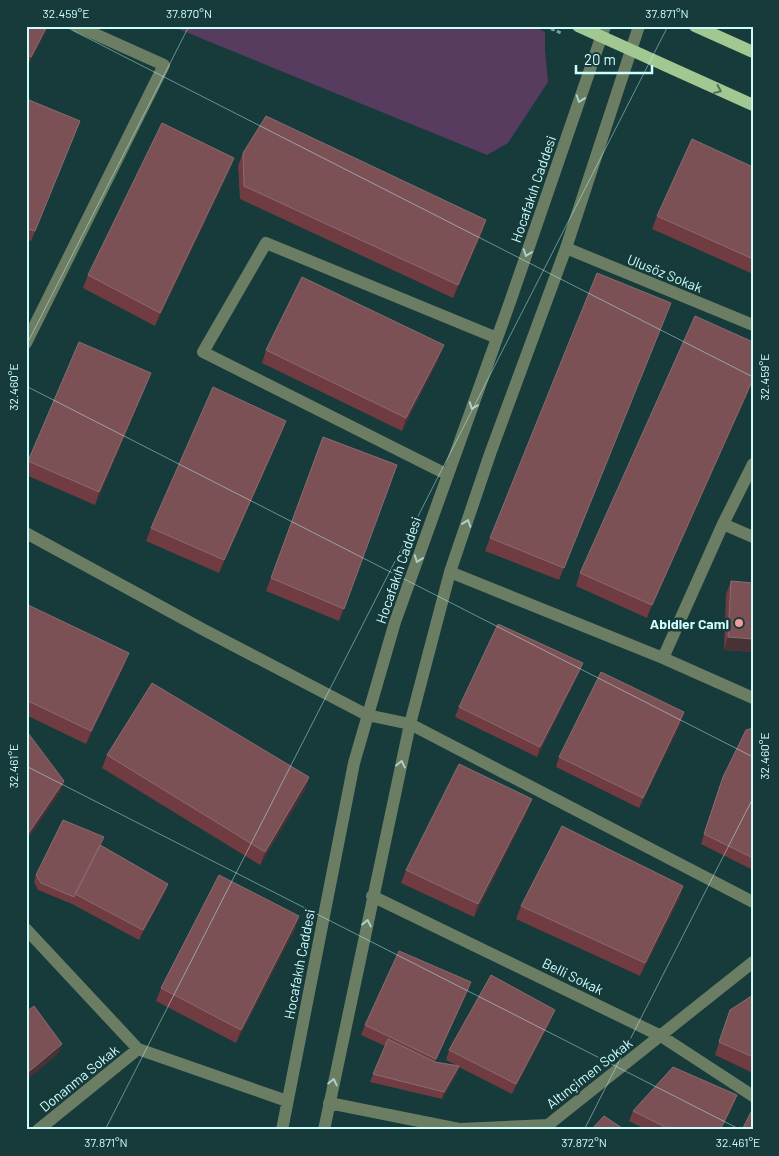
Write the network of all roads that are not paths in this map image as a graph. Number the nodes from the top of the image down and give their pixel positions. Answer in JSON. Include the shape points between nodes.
{"nodes":[{"id":1,"x":77,"y":26,"type":"edge"},
{"id":2,"x":578,"y":26,"type":"edge"},
{"id":3,"x":639,"y":26,"type":"edge"},
{"id":4,"x":695,"y":26,"type":"edge"},
{"id":5,"x":603,"y":31,"type":"edge"},
{"id":6,"x":630,"y":50,"type":"junction"},
{"id":7,"x":753,"y":52,"type":"edge"},
{"id":8,"x":753,"y":105,"type":"edge"},
{"id":9,"x":566,"y":248,"type":"junction"},
{"id":10,"x":753,"y":325,"type":"edge"},
{"id":11,"x":497,"y":338,"type":"junction"},
{"id":12,"x":26,"y":343,"type":"edge"},
{"id":13,"x":753,"y":464,"type":"edge"},
{"id":14,"x":448,"y":475,"type":"junction"},
{"id":15,"x":723,"y":524,"type":"junction"},
{"id":16,"x":26,"y":534,"type":"edge"},
{"id":17,"x":753,"y":537,"type":"edge"},
{"id":18,"x":450,"y":572,"type":"junction"},
{"id":19,"x":663,"y":658,"type":"junction"},
{"id":20,"x":753,"y":698,"type":"edge"},
{"id":21,"x":367,"y":715,"type":"junction"},
{"id":22,"x":410,"y":724,"type":"junction"},
{"id":23,"x":372,"y":896,"type":"junction"},
{"id":24,"x":753,"y":902,"type":"edge"},
{"id":25,"x":26,"y":929,"type":"edge"},
{"id":26,"x":753,"y":962,"type":"edge"},
{"id":27,"x":661,"y":1036,"type":"junction"},
{"id":28,"x":138,"y":1049,"type":"junction"},
{"id":29,"x":753,"y":1096,"type":"edge"},
{"id":30,"x":288,"y":1101,"type":"junction"},
{"id":31,"x":329,"y":1102,"type":"junction"},
{"id":32,"x":414,"y":1120,"type":"junction"},
{"id":33,"x":547,"y":1128,"type":"edge"},
{"id":34,"x":38,"y":1130,"type":"edge"},
{"id":35,"x":282,"y":1130,"type":"edge"},
{"id":36,"x":324,"y":1130,"type":"edge"},
{"id":37,"x":429,"y":1130,"type":"edge"}],
"edges":[{"from":1,"to":12,"type":"street","via":[[164,66]]},
{"from":2,"to":5,"type":"main road"},
{"from":3,"to":6,"type":"street"},
{"from":4,"to":7,"type":"main road"},
{"from":5,"to":6,"type":"main road"},
{"from":5,"to":11,"type":"street","name":"Hocafakıh Caddesi","one_way":true},
{"from":6,"to":8,"type":"main road","one_way":true},
{"from":6,"to":9,"type":"street"},
{"from":9,"to":10,"type":"street","name":"Ulusöz Sokak"},
{"from":18,"to":9,"type":"street","one_way":true},
{"from":11,"to":14,"type":"street","name":"Hocafakıh Caddesi","one_way":true},
{"from":11,"to":14,"type":"street","via":[[266,243],[203,352]]},
{"from":13,"to":15,"type":"street"},
{"from":14,"to":21,"type":"street","name":"Hocafakıh Caddesi","one_way":true,"via":[[395,622]]},
{"from":15,"to":17,"type":"street"},
{"from":15,"to":19,"type":"street"},
{"from":16,"to":21,"type":"street"},
{"from":18,"to":19,"type":"street"},
{"from":18,"to":22,"type":"street"},
{"from":19,"to":20,"type":"street"},
{"from":21,"to":22,"type":"street"},
{"from":21,"to":30,"type":"street","name":"Hocafakıh Caddesi","via":[[354,763]]},
{"from":23,"to":22,"type":"street","one_way":true},
{"from":22,"to":24,"type":"street"},
{"from":23,"to":27,"type":"street","name":"Belli Sokak"},
{"from":31,"to":23,"type":"street","one_way":true},
{"from":25,"to":28,"type":"street"},
{"from":26,"to":27,"type":"street","name":"Altınçimen Sokak"},
{"from":27,"to":29,"type":"street","name":"Belli Sokak"},
{"from":27,"to":33,"type":"street","name":"Altınçimen Sokak"},
{"from":28,"to":30,"type":"street"},
{"from":28,"to":34,"type":"street","name":"Donanma Sokak"},
{"from":30,"to":35,"type":"street","name":"Hocafakıh Caddesi"},
{"from":31,"to":32,"type":"street","name":"Altınçimen Sokak"},
{"from":31,"to":36,"type":"street"},
{"from":32,"to":33,"type":"street","name":"Altınçimen Sokak","via":[[459,1129]]},
{"from":32,"to":37,"type":"street"}]}
